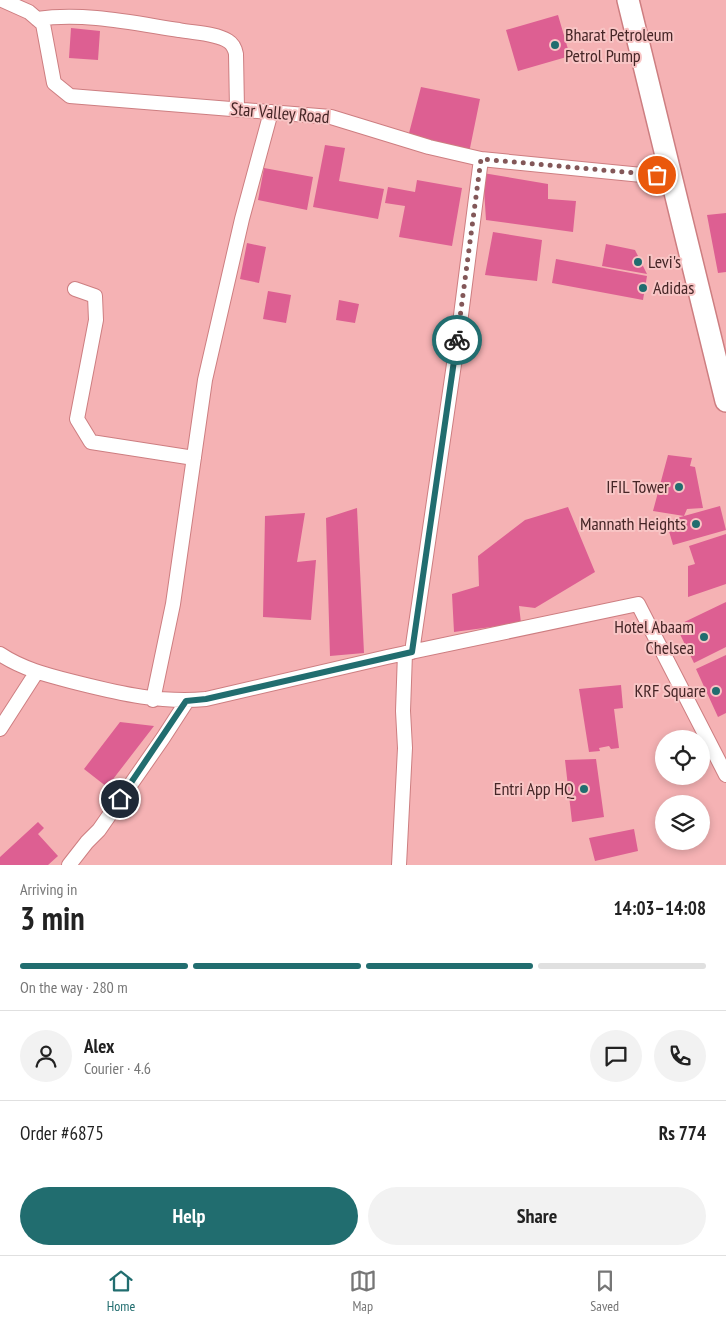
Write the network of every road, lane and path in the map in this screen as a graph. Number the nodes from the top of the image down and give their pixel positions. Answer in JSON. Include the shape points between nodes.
{"nodes":[{"id":1,"x":2,"y":0,"type":"edge"},
{"id":2,"x":628,"y":0,"type":"edge"},
{"id":3,"x":37,"y":20,"type":"junction"},
{"id":4,"x":237,"y":109,"type":"junction"},
{"id":5,"x":271,"y":112,"type":"junction"},
{"id":6,"x":481,"y":159,"type":"junction"},
{"id":7,"x":672,"y":176,"type":"junction"},
{"id":8,"x":75,"y":289,"type":"dead end"},
{"id":9,"x":726,"y":401,"type":"edge"},
{"id":10,"x":194,"y":458,"type":"junction"},
{"id":11,"x":408,"y":652,"type":"junction"},
{"id":12,"x":0,"y":654,"type":"edge"},
{"id":13,"x":36,"y":673,"type":"junction"},
{"id":14,"x":153,"y":700,"type":"junction"},
{"id":15,"x":186,"y":701,"type":"junction"},
{"id":16,"x":0,"y":729,"type":"edge"},
{"id":17,"x":726,"y":775,"type":"edge"},
{"id":18,"x":69,"y":865,"type":"edge"},
{"id":19,"x":399,"y":865,"type":"edge"}],
"edges":[{"from":1,"to":3,"type":"street"},
{"from":2,"to":7,"type":"main road"},
{"from":3,"to":4,"type":"street","name":"Star Valley Road","via":[[43,24],[54,83],[70,96]]},
{"from":3,"to":4,"type":"street","via":[[58,16],[123,22],[228,41],[236,54]]},
{"from":4,"to":5,"type":"street","name":"Star Valley Road"},
{"from":5,"to":6,"type":"street","name":"Star Valley Road","via":[[331,117],[428,147]]},
{"from":5,"to":10,"type":"street","via":[[242,219],[205,380]]},
{"from":6,"to":7,"type":"street","name":"Star Valley Road"},
{"from":6,"to":11,"type":"street","via":[[460,323]]},
{"from":7,"to":9,"type":"main road"},
{"from":8,"to":10,"type":"street","via":[[95,296],[96,320],[77,419],[91,442]]},
{"from":10,"to":14,"type":"street","via":[[173,604]]},
{"from":11,"to":15,"type":"street"},
{"from":11,"to":17,"type":"street","via":[[638,604]]},
{"from":11,"to":19,"type":"street"},
{"from":12,"to":13,"type":"street"},
{"from":13,"to":14,"type":"street"},
{"from":13,"to":16,"type":"street"},
{"from":14,"to":15,"type":"street"},
{"from":15,"to":18,"type":"street","via":[[99,830]]}]}
